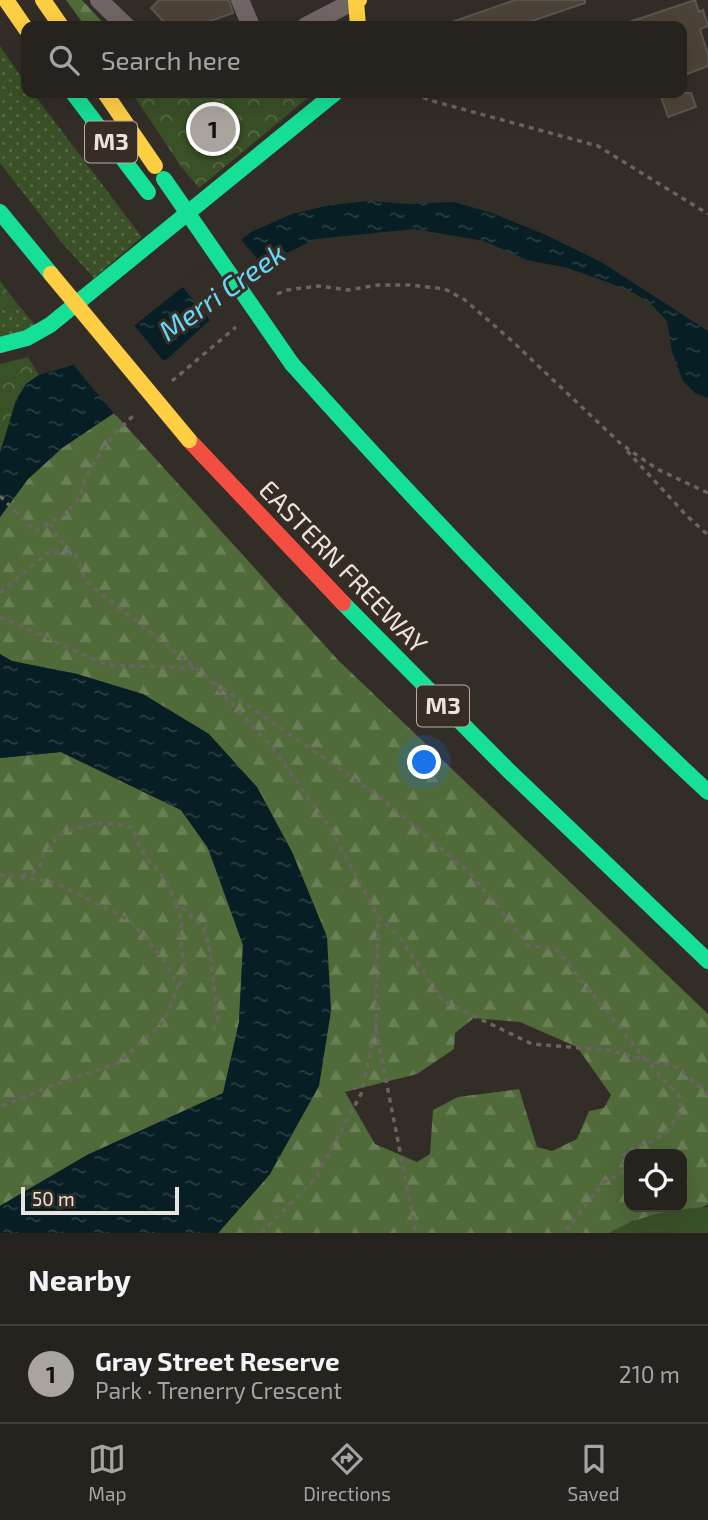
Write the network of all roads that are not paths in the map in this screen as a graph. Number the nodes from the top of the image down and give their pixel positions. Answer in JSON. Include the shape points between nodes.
{"nodes":[{"id":1,"x":6,"y":0,"type":"edge"},
{"id":2,"x":43,"y":0,"type":"edge"},
{"id":3,"x":99,"y":0,"type":"edge"},
{"id":4,"x":240,"y":0,"type":"edge"},
{"id":5,"x":357,"y":0,"type":"edge"},
{"id":6,"x":58,"y":21,"type":"edge"},
{"id":7,"x":121,"y":21,"type":"edge"},
{"id":8,"x":249,"y":21,"type":"edge"},
{"id":9,"x":315,"y":21,"type":"edge"},
{"id":10,"x":358,"y":21,"type":"edge"},
{"id":11,"x":21,"y":22,"type":"edge"},
{"id":12,"x":77,"y":98,"type":"edge"},
{"id":13,"x":108,"y":98,"type":"edge"},
{"id":14,"x":329,"y":98,"type":"edge"},
{"id":15,"x":0,"y":212,"type":"edge"},
{"id":16,"x":0,"y":345,"type":"edge"},
{"id":17,"x":292,"y":363,"type":"junction"},
{"id":18,"x":708,"y":792,"type":"edge"},
{"id":19,"x":708,"y":961,"type":"edge"}],
"edges":[{"from":1,"to":11,"type":"main road"},
{"from":2,"to":6,"type":"main road"},
{"from":3,"to":7,"type":"street"},
{"from":4,"to":8,"type":"street"},
{"from":5,"to":9,"type":"street"},
{"from":5,"to":10,"type":"main road"},
{"from":12,"to":17,"type":"main road","number":"M3","bridge":true},
{"from":13,"to":17,"type":"main road","bridge":true},
{"from":14,"to":16,"type":"main road","via":[[50,325],[27,338]]},
{"from":15,"to":19,"type":"main road","name":"EASTERN FREEWAY","number":"M3","bridge":true,"via":[[189,440],[420,683]]},
{"from":17,"to":18,"type":"main road","number":"M3","via":[[454,542]]}]}
